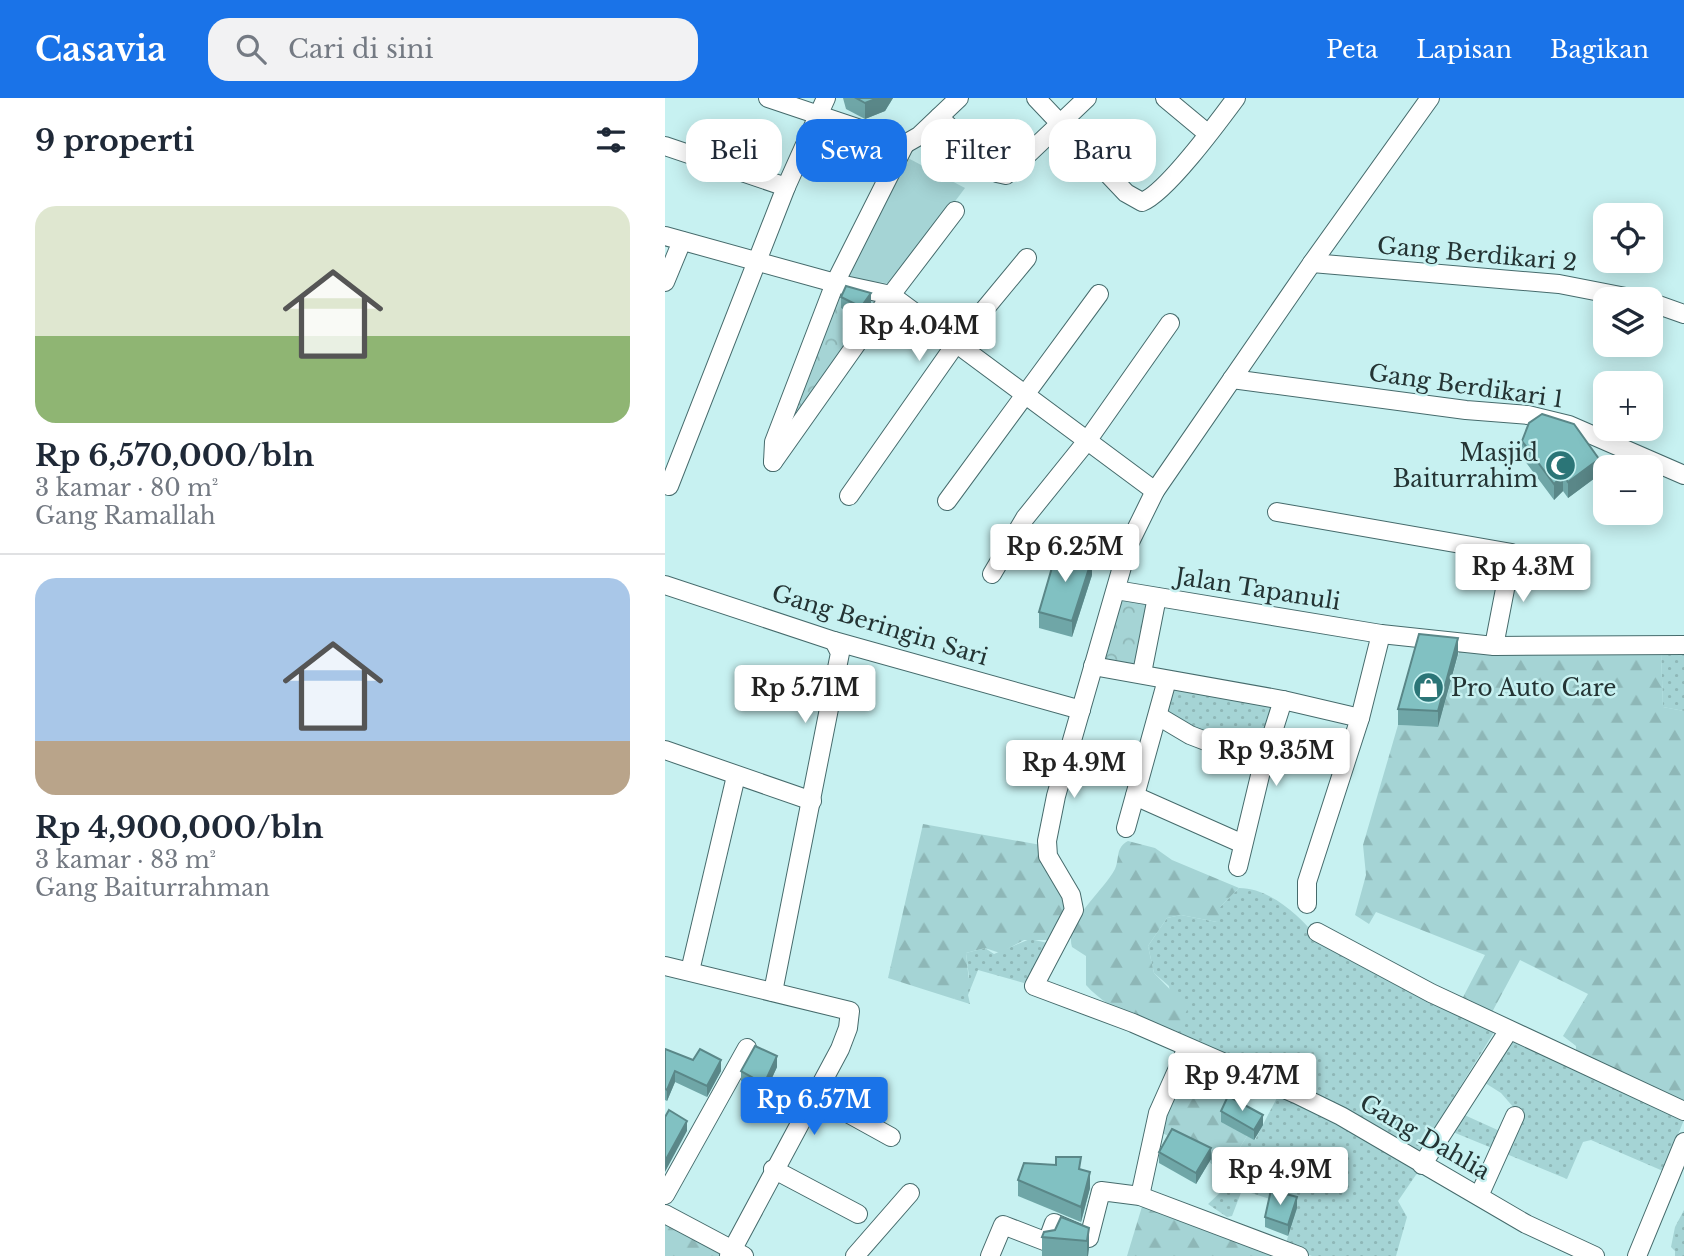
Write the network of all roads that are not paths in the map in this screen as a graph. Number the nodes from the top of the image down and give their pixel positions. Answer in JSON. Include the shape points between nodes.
{"nodes":[{"id":1,"x":768,"y":98,"type":"edge"},
{"id":2,"x":826,"y":98,"type":"edge"},
{"id":3,"x":959,"y":98,"type":"edge"},
{"id":4,"x":1036,"y":98,"type":"edge"},
{"id":5,"x":1087,"y":98,"type":"edge"},
{"id":6,"x":1165,"y":98,"type":"edge"},
{"id":7,"x":1236,"y":98,"type":"edge"},
{"id":8,"x":1430,"y":98,"type":"edge"},
{"id":9,"x":819,"y":115,"type":"junction"},
{"id":10,"x":939,"y":117,"type":"junction"},
{"id":11,"x":831,"y":119,"type":"edge"},
{"id":12,"x":1057,"y":119,"type":"edge"},
{"id":13,"x":1067,"y":119,"type":"edge"},
{"id":14,"x":1207,"y":133,"type":"junction"},
{"id":15,"x":1049,"y":136,"type":"edge"},
{"id":16,"x":907,"y":143,"type":"edge"},
{"id":17,"x":665,"y":146,"type":"edge"},
{"id":18,"x":886,"y":182,"type":"edge"},
{"id":19,"x":1116,"y":182,"type":"edge"},
{"id":20,"x":786,"y":187,"type":"junction"},
{"id":21,"x":955,"y":211,"type":"dead end"},
{"id":22,"x":673,"y":239,"type":"edge"},
{"id":23,"x":1027,"y":258,"type":"dead end"},
{"id":24,"x":758,"y":260,"type":"junction"},
{"id":25,"x":1311,"y":263,"type":"junction"},
{"id":26,"x":665,"y":282,"type":"edge"},
{"id":27,"x":835,"y":283,"type":"junction"},
{"id":28,"x":1593,"y":291,"type":"edge"},
{"id":29,"x":891,"y":295,"type":"junction"},
{"id":30,"x":1099,"y":295,"type":"dead end"},
{"id":31,"x":1663,"y":307,"type":"edge"},
{"id":32,"x":1684,"y":314,"type":"edge"},
{"id":33,"x":1170,"y":323,"type":"dead end"},
{"id":34,"x":955,"y":345,"type":"junction"},
{"id":35,"x":1232,"y":379,"type":"junction"},
{"id":36,"x":1025,"y":395,"type":"junction"},
{"id":37,"x":1087,"y":441,"type":"junction"},
{"id":38,"x":1684,"y":475,"type":"edge"},
{"id":39,"x":669,"y":486,"type":"dead end"},
{"id":40,"x":1155,"y":492,"type":"junction"},
{"id":41,"x":849,"y":496,"type":"dead end"},
{"id":42,"x":947,"y":501,"type":"dead end"},
{"id":43,"x":1277,"y":512,"type":"dead end"},
{"id":44,"x":992,"y":574,"type":"dead end"},
{"id":45,"x":665,"y":585,"type":"edge"},
{"id":46,"x":1116,"y":590,"type":"junction"},
{"id":47,"x":1157,"y":597,"type":"junction"},
{"id":48,"x":1381,"y":634,"type":"junction"},
{"id":49,"x":834,"y":640,"type":"junction"},
{"id":50,"x":1684,"y":645,"type":"edge"},
{"id":51,"x":1494,"y":646,"type":"junction"},
{"id":52,"x":1093,"y":666,"type":"junction"},
{"id":53,"x":1142,"y":673,"type":"junction"},
{"id":54,"x":1167,"y":680,"type":"junction"},
{"id":55,"x":1283,"y":700,"type":"junction"},
{"id":56,"x":1081,"y":710,"type":"junction"},
{"id":57,"x":1158,"y":716,"type":"junction"},
{"id":58,"x":1360,"y":718,"type":"junction"},
{"id":59,"x":665,"y":750,"type":"edge"},
{"id":60,"x":1262,"y":763,"type":"junction"},
{"id":61,"x":736,"y":776,"type":"junction"},
{"id":62,"x":1135,"y":796,"type":"junction"},
{"id":63,"x":812,"y":801,"type":"junction"},
{"id":64,"x":1126,"y":828,"type":"dead end"},
{"id":65,"x":1243,"y":845,"type":"junction"},
{"id":66,"x":1238,"y":867,"type":"dead end"},
{"id":67,"x":1307,"y":904,"type":"dead end"},
{"id":68,"x":1317,"y":932,"type":"dead end"},
{"id":69,"x":665,"y":966,"type":"edge"},
{"id":70,"x":690,"y":971,"type":"junction"},
{"id":71,"x":772,"y":992,"type":"junction"},
{"id":72,"x":1509,"y":1030,"type":"junction"},
{"id":73,"x":747,"y":1048,"type":"dead end"},
{"id":74,"x":1187,"y":1048,"type":"junction"},
{"id":75,"x":815,"y":1095,"type":"junction"},
{"id":76,"x":1684,"y":1111,"type":"edge"},
{"id":77,"x":1515,"y":1116,"type":"dead end"},
{"id":78,"x":891,"y":1137,"type":"dead end"},
{"id":79,"x":1684,"y":1142,"type":"edge"},
{"id":80,"x":1422,"y":1164,"type":"junction"},
{"id":81,"x":773,"y":1169,"type":"junction"},
{"id":82,"x":910,"y":1193,"type":"dead end"},
{"id":83,"x":665,"y":1195,"type":"edge"},
{"id":84,"x":1140,"y":1196,"type":"junction"},
{"id":85,"x":1479,"y":1196,"type":"junction"},
{"id":86,"x":665,"y":1214,"type":"edge"},
{"id":87,"x":858,"y":1214,"type":"dead end"},
{"id":88,"x":735,"y":1254,"type":"edge"},
{"id":89,"x":855,"y":1256,"type":"edge"},
{"id":90,"x":990,"y":1256,"type":"edge"},
{"id":91,"x":1299,"y":1256,"type":"edge"},
{"id":92,"x":1595,"y":1256,"type":"edge"},
{"id":93,"x":1637,"y":1256,"type":"edge"}],
"edges":[{"from":1,"to":9,"type":"street"},
{"from":2,"to":9,"type":"street"},
{"from":3,"to":10,"type":"street"},
{"from":4,"to":12,"type":"street"},
{"from":5,"to":13,"type":"street"},
{"from":6,"to":14,"type":"street"},
{"from":7,"to":14,"type":"street"},
{"from":8,"to":25,"type":"street"},
{"from":9,"to":11,"type":"street"},
{"from":9,"to":20,"type":"street"},
{"from":10,"to":15,"type":"street","via":[[1002,175],[1012,172]]},
{"from":10,"to":16,"type":"street"},
{"from":14,"to":19,"type":"street","via":[[1152,197],[1142,202]]},
{"from":17,"to":20,"type":"street"},
{"from":18,"to":27,"type":"street"},
{"from":20,"to":24,"type":"street"},
{"from":21,"to":29,"type":"street"},
{"from":22,"to":24,"type":"street"},
{"from":22,"to":26,"type":"street"},
{"from":23,"to":34,"type":"street"},
{"from":24,"to":27,"type":"street"},
{"from":24,"to":39,"type":"street"},
{"from":25,"to":28,"type":"street","name":"Gang Berdikari 2"},
{"from":25,"to":35,"type":"street"},
{"from":27,"to":29,"type":"street"},
{"from":27,"to":29,"type":"street","via":[[774,443],[773,462]]},
{"from":29,"to":34,"type":"street"},
{"from":30,"to":36,"type":"street"},
{"from":31,"to":32,"type":"street"},
{"from":33,"to":37,"type":"street"},
{"from":34,"to":36,"type":"street"},
{"from":34,"to":41,"type":"street"},
{"from":35,"to":38,"type":"street","name":"Gang Berdikari 1","via":[[1528,415],[1569,425]]},
{"from":35,"to":40,"type":"street"},
{"from":36,"to":37,"type":"street"},
{"from":36,"to":42,"type":"street"},
{"from":37,"to":40,"type":"street"},
{"from":37,"to":44,"type":"street","via":[[1025,519]]},
{"from":40,"to":46,"type":"street","via":[[1128,545]]},
{"from":43,"to":51,"type":"street","via":[[1512,553]]},
{"from":45,"to":49,"type":"street","name":"Gang Beringin Sari"},
{"from":46,"to":47,"type":"street","name":"Jalan Tapanuli"},
{"from":46,"to":52,"type":"street"},
{"from":47,"to":48,"type":"street","name":"Jalan Tapanuli"},
{"from":47,"to":53,"type":"street"},
{"from":48,"to":51,"type":"street","name":"Jalan Tapanuli"},
{"from":48,"to":58,"type":"street"},
{"from":49,"to":56,"type":"street","name":"Gang Beringin Sari"},
{"from":49,"to":63,"type":"street","via":[[839,653]]},
{"from":50,"to":51,"type":"street","name":"Jalan Tapanuli"},
{"from":52,"to":53,"type":"street"},
{"from":52,"to":56,"type":"street"},
{"from":53,"to":54,"type":"street"},
{"from":54,"to":55,"type":"street"},
{"from":54,"to":57,"type":"street"},
{"from":55,"to":58,"type":"street"},
{"from":55,"to":60,"type":"street"},
{"from":56,"to":74,"type":"street","name":"Gang Dahlia","via":[[1047,841],[1048,856],[1071,895],[1074,910],[1034,986]]},
{"from":57,"to":60,"type":"street","via":[[1190,735]]},
{"from":57,"to":62,"type":"street"},
{"from":58,"to":67,"type":"street","via":[[1308,879]]},
{"from":59,"to":61,"type":"street"},
{"from":60,"to":65,"type":"street"},
{"from":61,"to":63,"type":"street"},
{"from":61,"to":70,"type":"street"},
{"from":62,"to":64,"type":"street"},
{"from":62,"to":65,"type":"street"},
{"from":63,"to":71,"type":"street"},
{"from":65,"to":66,"type":"street"},
{"from":68,"to":72,"type":"street"},
{"from":69,"to":70,"type":"street"},
{"from":70,"to":71,"type":"street"},
{"from":71,"to":75,"type":"street","via":[[850,1011],[848,1028]]},
{"from":72,"to":76,"type":"street"},
{"from":72,"to":80,"type":"street"},
{"from":73,"to":83,"type":"street"},
{"from":74,"to":80,"type":"street","name":"Gang Dahlia","via":[[1341,1116]]},
{"from":74,"to":84,"type":"street","via":[[1159,1112]]},
{"from":75,"to":78,"type":"street"},
{"from":75,"to":81,"type":"street"},
{"from":77,"to":85,"type":"street"},
{"from":79,"to":93,"type":"street"},
{"from":80,"to":85,"type":"street","name":"Gang Dahlia"},
{"from":81,"to":87,"type":"street"},
{"from":81,"to":88,"type":"street"},
{"from":82,"to":89,"type":"street"},
{"from":84,"to":90,"type":"street","via":[[1101,1191],[1089,1238],[1054,1223],[1047,1242],[1003,1225]]},
{"from":84,"to":91,"type":"street"},
{"from":85,"to":92,"type":"street","name":"Gang Dahlia"},
{"from":86,"to":88,"type":"street"}]}
